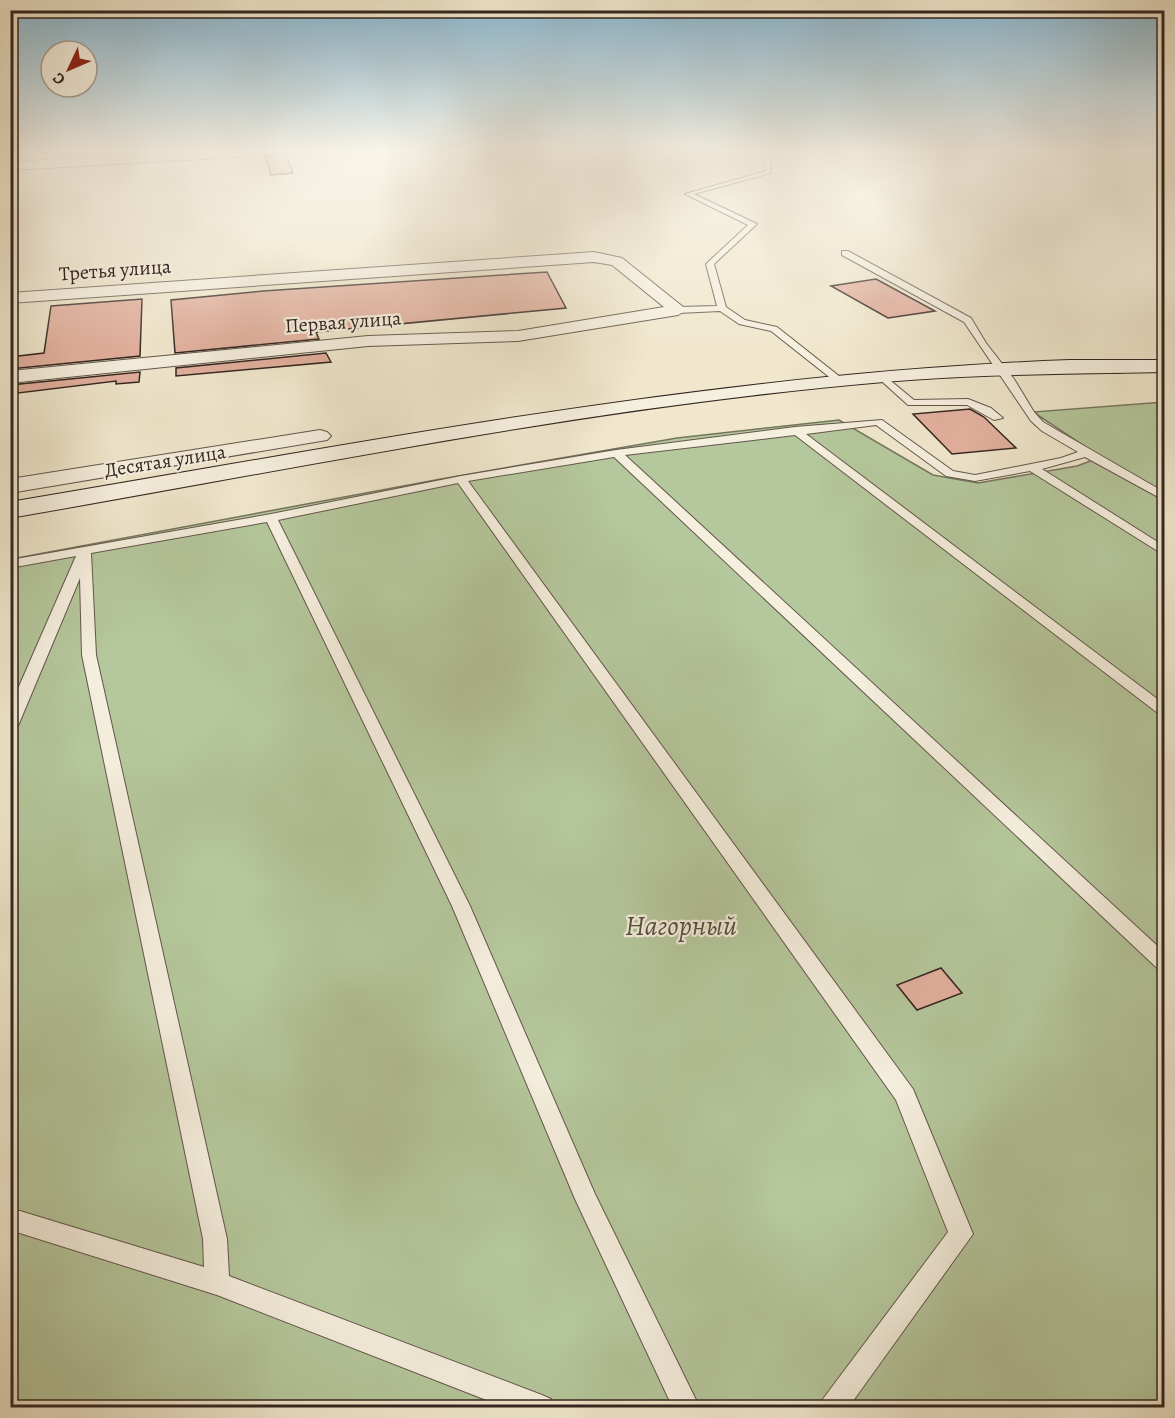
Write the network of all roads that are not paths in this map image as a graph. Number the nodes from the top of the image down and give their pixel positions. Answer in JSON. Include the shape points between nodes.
{"nodes":[{"id":1,"x":740,"y":218,"type":"edge"},
{"id":2,"x":845,"y":253,"type":"dead end"},
{"id":3,"x":10,"y":298,"type":"edge"},
{"id":4,"x":722,"y":308,"type":"junction"},
{"id":5,"x":678,"y":310,"type":"junction"},
{"id":6,"x":1164,"y":366,"type":"edge"},
{"id":7,"x":998,"y":367,"type":"junction"},
{"id":8,"x":880,"y":375,"type":"junction"},
{"id":9,"x":10,"y":377,"type":"edge"},
{"id":10,"x":836,"y":378,"type":"junction"},
{"id":11,"x":998,"y":418,"type":"dead end"},
{"id":12,"x":795,"y":430,"type":"junction"},
{"id":13,"x":320,"y":436,"type":"dead end"},
{"id":14,"x":616,"y":453,"type":"junction"},
{"id":15,"x":1086,"y":453,"type":"junction"},
{"id":16,"x":1029,"y":466,"type":"junction"},
{"id":17,"x":461,"y":479,"type":"junction"},
{"id":18,"x":10,"y":486,"type":"edge"},
{"id":19,"x":1164,"y":496,"type":"edge"},
{"id":20,"x":10,"y":510,"type":"edge"},
{"id":21,"x":271,"y":518,"type":"junction"},
{"id":22,"x":85,"y":551,"type":"junction"},
{"id":23,"x":1164,"y":551,"type":"edge"},
{"id":24,"x":10,"y":564,"type":"edge"},
{"id":25,"x":1164,"y":711,"type":"edge"},
{"id":26,"x":10,"y":726,"type":"edge"},
{"id":27,"x":1164,"y":963,"type":"edge"},
{"id":28,"x":10,"y":1219,"type":"edge"},
{"id":29,"x":217,"y":1283,"type":"junction"},
{"id":30,"x":542,"y":1407,"type":"edge"},
{"id":31,"x":687,"y":1407,"type":"edge"},
{"id":32,"x":832,"y":1407,"type":"edge"}],
"edges":[{"from":1,"to":4,"type":"lane","via":[[753,224],[710,264]]},
{"from":2,"to":7,"type":"lane","via":[[968,320],[977,340]]},
{"from":3,"to":5,"type":"street","name":"Третья улица","via":[[594,257],[617,261]]},
{"from":4,"to":5,"type":"lane"},
{"from":4,"to":10,"type":"lane","via":[[742,322],[774,329]]},
{"from":5,"to":9,"type":"street","name":"Первая улица","via":[[518,336],[368,340]]},
{"from":6,"to":7,"type":"main road"},
{"from":7,"to":8,"type":"main road"},
{"from":7,"to":15,"type":"lane","via":[[1016,388],[1028,413]]},
{"from":8,"to":10,"type":"main road"},
{"from":8,"to":11,"type":"lane","via":[[912,403],[971,401]]},
{"from":10,"to":20,"type":"main road","via":[[598,409]]},
{"from":12,"to":14,"type":"lane"},
{"from":12,"to":16,"type":"lane","via":[[878,422],[950,474],[975,477]]},
{"from":12,"to":25,"type":"lane"},
{"from":13,"to":18,"type":"street","name":"Десятая улица"},
{"from":14,"to":17,"type":"lane"},
{"from":14,"to":27,"type":"lane"},
{"from":15,"to":16,"type":"lane"},
{"from":15,"to":19,"type":"lane"},
{"from":16,"to":23,"type":"lane"},
{"from":17,"to":21,"type":"lane"},
{"from":17,"to":32,"type":"lane","via":[[905,1095],[961,1234]]},
{"from":21,"to":22,"type":"lane"},
{"from":21,"to":31,"type":"lane","via":[[461,906],[586,1199]]},
{"from":22,"to":24,"type":"lane"},
{"from":22,"to":26,"type":"lane"},
{"from":22,"to":29,"type":"lane","via":[[89,655],[214,1239]]},
{"from":28,"to":29,"type":"lane"},
{"from":29,"to":30,"type":"lane"}]}
